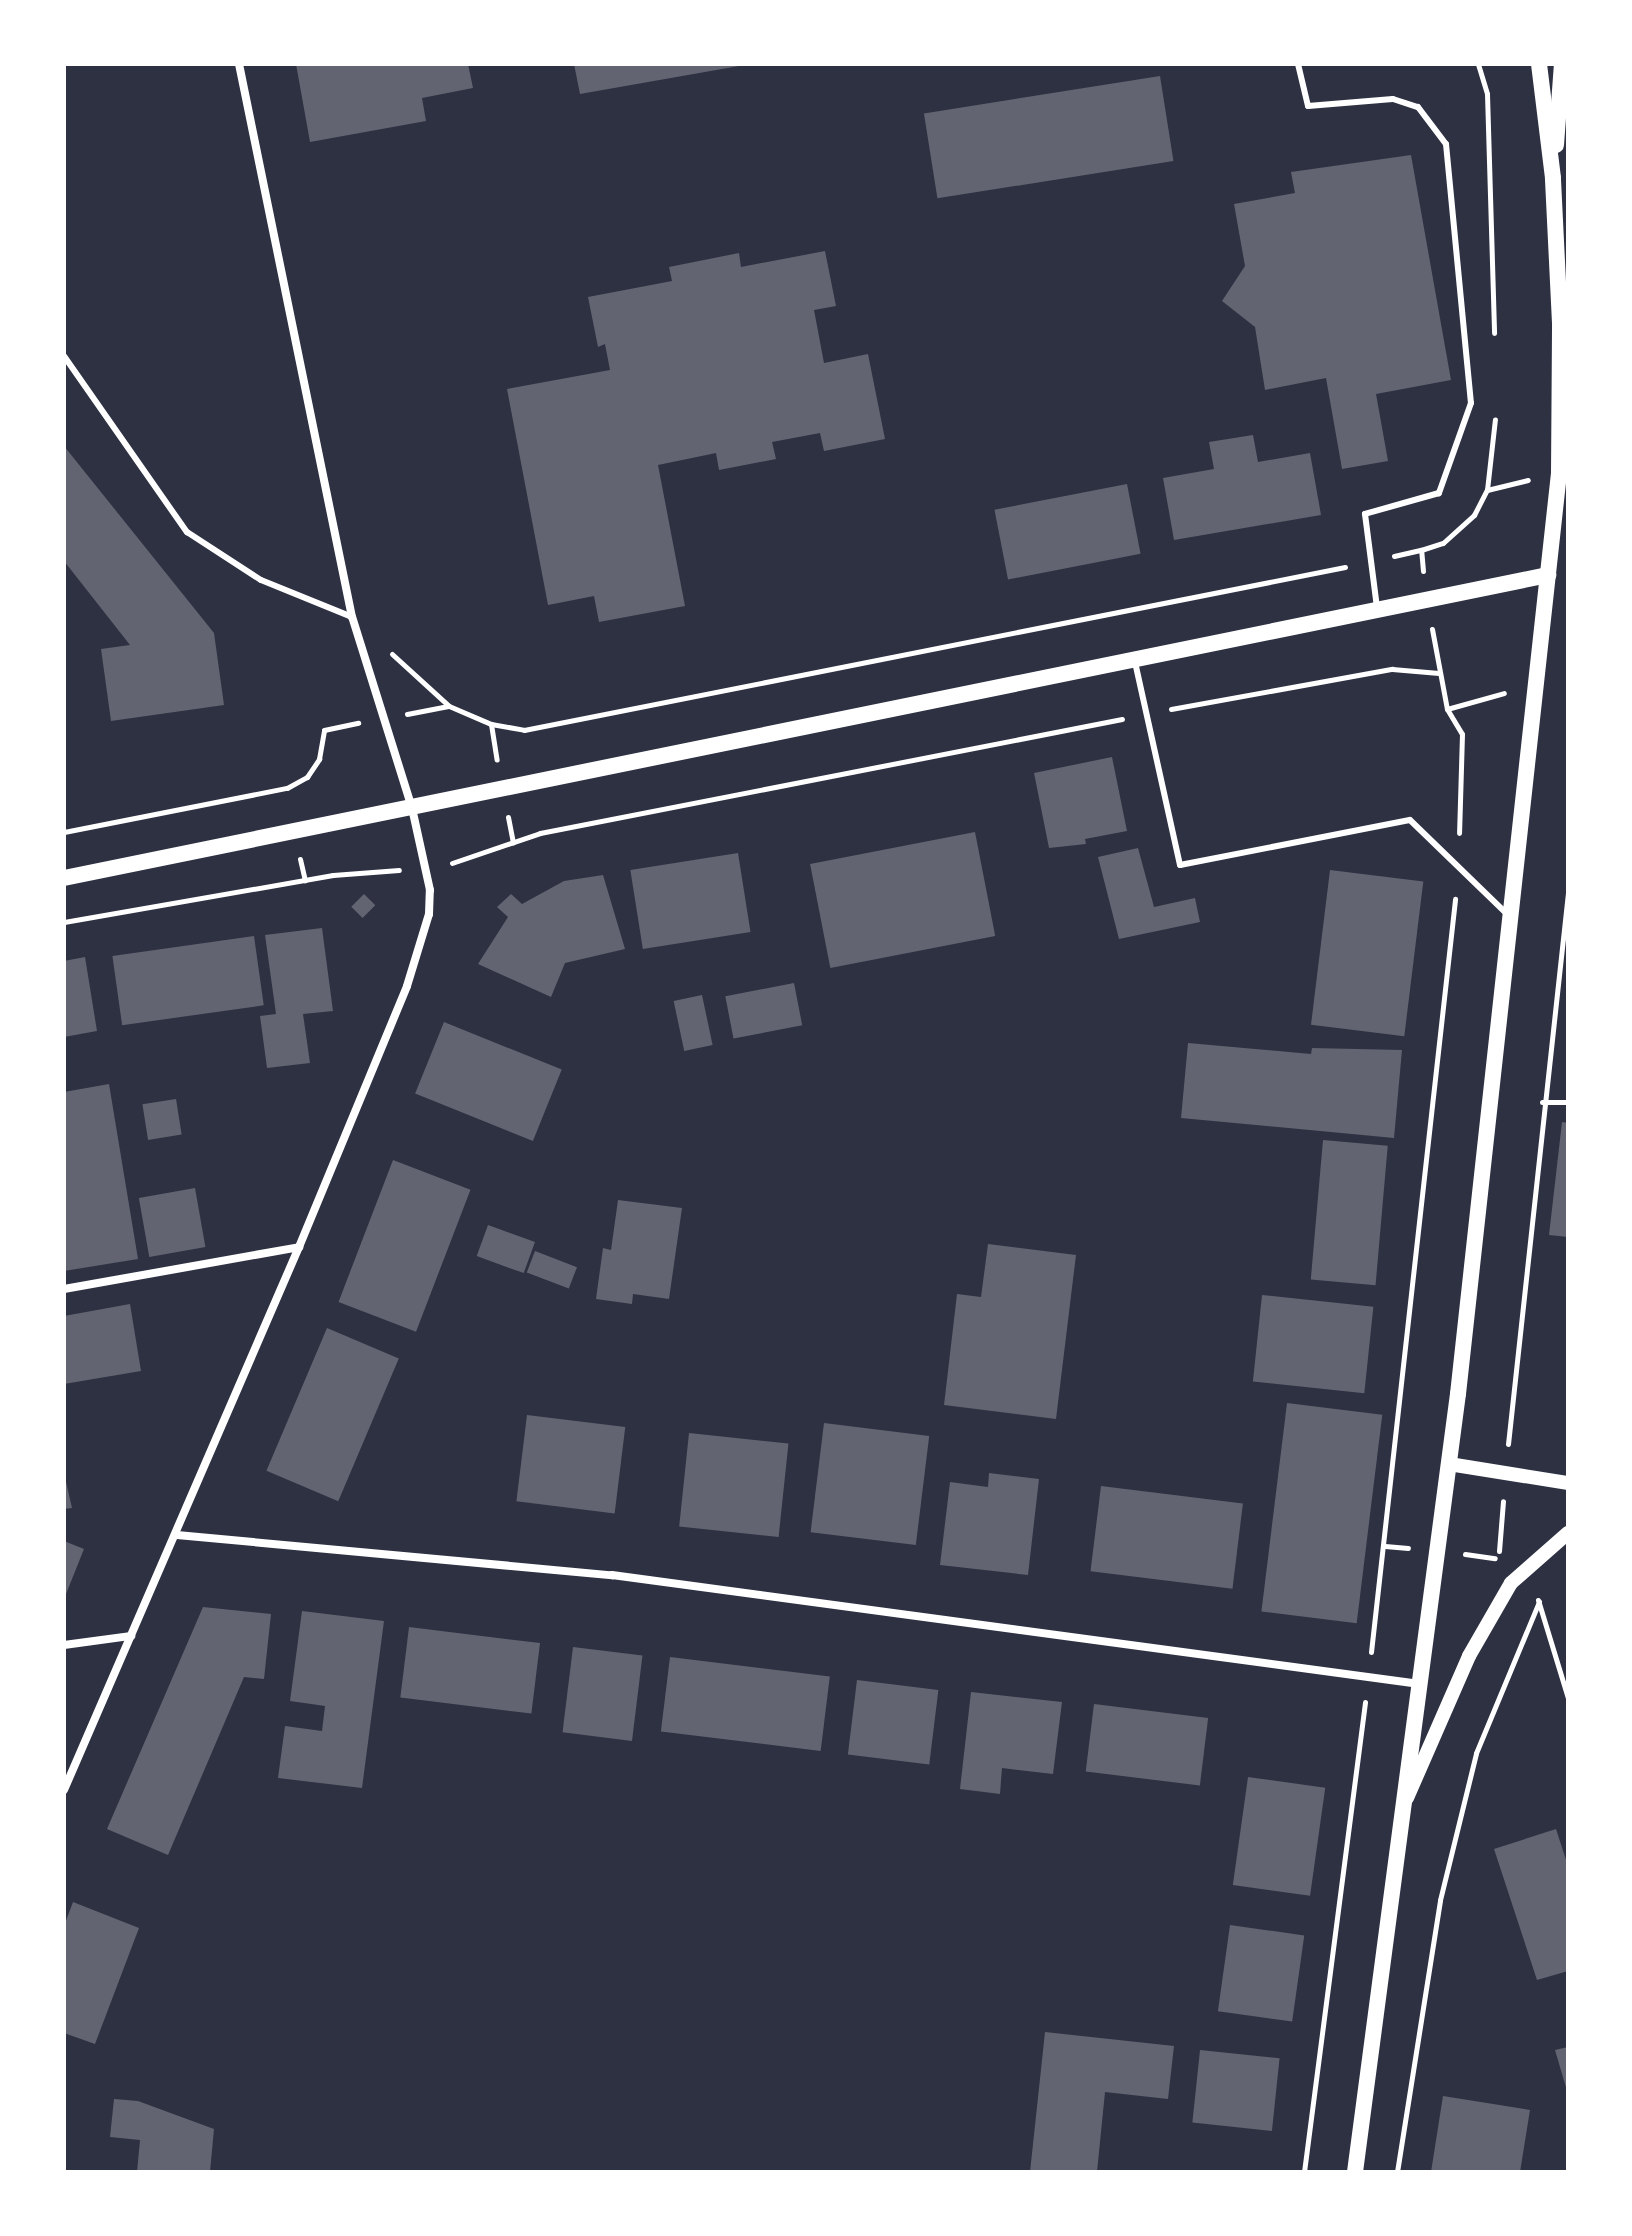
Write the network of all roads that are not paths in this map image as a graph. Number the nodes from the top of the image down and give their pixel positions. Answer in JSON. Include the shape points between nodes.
{"nodes":[{"id":1,"x":239,"y":64,"type":"edge"},
{"id":2,"x":1298,"y":64,"type":"edge"},
{"id":3,"x":1562,"y":64,"type":"edge"},
{"id":4,"x":1536,"y":67,"type":"edge"},
{"id":5,"x":1553,"y":178,"type":"junction"},
{"id":6,"x":64,"y":356,"type":"edge"},
{"id":7,"x":1548,"y":575,"type":"junction"},
{"id":8,"x":1378,"y":612,"type":"junction"},
{"id":9,"x":352,"y":617,"type":"junction"},
{"id":10,"x":1135,"y":662,"type":"junction"},
{"id":11,"x":412,"y":808,"type":"junction"},
{"id":12,"x":64,"y":878,"type":"edge"},
{"id":13,"x":1509,"y":916,"type":"junction"},
{"id":14,"x":299,"y":1247,"type":"junction"},
{"id":15,"x":64,"y":1289,"type":"edge"},
{"id":16,"x":1449,"y":1464,"type":"junction"},
{"id":17,"x":1568,"y":1483,"type":"edge"},
{"id":18,"x":1568,"y":1533,"type":"edge"},
{"id":19,"x":177,"y":1535,"type":"junction"},
{"id":20,"x":131,"y":1636,"type":"junction"},
{"id":21,"x":64,"y":1645,"type":"edge"},
{"id":22,"x":1421,"y":1684,"type":"junction"},
{"id":23,"x":64,"y":1790,"type":"edge"},
{"id":24,"x":1403,"y":1808,"type":"junction"},
{"id":25,"x":1355,"y":2172,"type":"edge"}],
"edges":[{"from":1,"to":9,"type":"street"},
{"from":2,"to":8,"type":"lane","via":[[1308,106],[1393,99],[1418,107],[1446,144],[1471,403],[1439,493],[1365,514]]},
{"from":3,"to":5,"type":"main road"},
{"from":4,"to":5,"type":"main road"},
{"from":5,"to":7,"type":"main road","via":[[1560,323],[1559,473]]},
{"from":6,"to":9,"type":"lane","via":[[187,532],[261,580]]},
{"from":7,"to":8,"type":"main road"},
{"from":7,"to":13,"type":"main road"},
{"from":8,"to":10,"type":"main road"},
{"from":9,"to":11,"type":"street"},
{"from":10,"to":11,"type":"main road"},
{"from":10,"to":13,"type":"lane","via":[[1180,865],[1410,820]]},
{"from":11,"to":12,"type":"main road"},
{"from":11,"to":14,"type":"street","via":[[430,890],[426,935]]},
{"from":13,"to":16,"type":"main road"},
{"from":14,"to":15,"type":"street"},
{"from":14,"to":19,"type":"street"},
{"from":16,"to":17,"type":"street"},
{"from":16,"to":22,"type":"main road"},
{"from":18,"to":24,"type":"street","via":[[1511,1583],[1469,1656]]},
{"from":19,"to":20,"type":"street"},
{"from":19,"to":22,"type":"street","via":[[612,1575]]},
{"from":20,"to":21,"type":"street"},
{"from":20,"to":23,"type":"street"},
{"from":22,"to":24,"type":"main road"},
{"from":24,"to":25,"type":"main road"}]}
